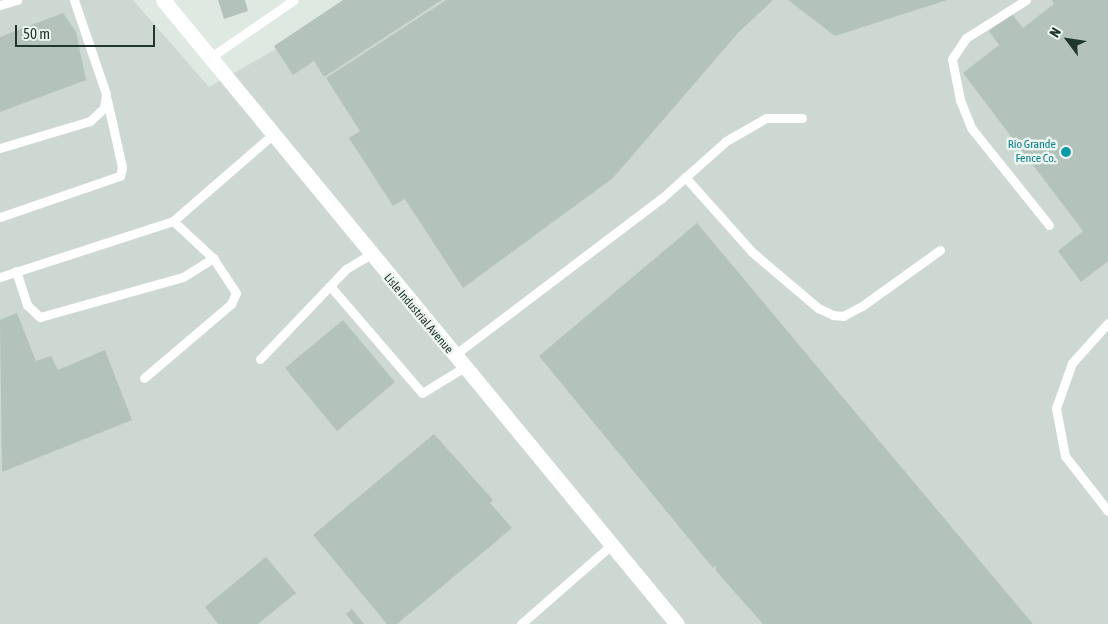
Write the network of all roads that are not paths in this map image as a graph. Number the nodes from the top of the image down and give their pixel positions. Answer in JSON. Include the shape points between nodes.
{"nodes":[{"id":1,"x":17,"y":0,"type":"edge"},
{"id":2,"x":74,"y":0,"type":"edge"},
{"id":3,"x":162,"y":0,"type":"edge"},
{"id":4,"x":294,"y":0,"type":"edge"},
{"id":5,"x":1026,"y":0,"type":"edge"},
{"id":6,"x":0,"y":5,"type":"edge"},
{"id":7,"x":207,"y":59,"type":"junction"},
{"id":8,"x":106,"y":94,"type":"junction"},
{"id":9,"x":802,"y":118,"type":"dead end"},
{"id":10,"x":271,"y":136,"type":"junction"},
{"id":11,"x":0,"y":148,"type":"edge"},
{"id":12,"x":685,"y":177,"type":"junction"},
{"id":13,"x":0,"y":217,"type":"edge"},
{"id":14,"x":173,"y":222,"type":"junction"},
{"id":15,"x":1049,"y":225,"type":"dead end"},
{"id":16,"x":940,"y":250,"type":"dead end"},
{"id":17,"x":369,"y":255,"type":"junction"},
{"id":18,"x":213,"y":258,"type":"junction"},
{"id":19,"x":16,"y":272,"type":"junction"},
{"id":20,"x":0,"y":277,"type":"edge"},
{"id":21,"x":330,"y":286,"type":"junction"},
{"id":22,"x":1108,"y":323,"type":"edge"},
{"id":23,"x":453,"y":356,"type":"junction"},
{"id":24,"x":260,"y":359,"type":"dead end"},
{"id":25,"x":463,"y":368,"type":"junction"},
{"id":26,"x":144,"y":378,"type":"dead end"},
{"id":27,"x":1108,"y":511,"type":"edge"},
{"id":28,"x":610,"y":546,"type":"junction"},
{"id":29,"x":521,"y":624,"type":"edge"},
{"id":30,"x":677,"y":624,"type":"edge"}],
"edges":[{"from":1,"to":6,"type":"lane"},
{"from":2,"to":8,"type":"lane"},
{"from":3,"to":7,"type":"street","name":"Lisle Industrial Avenue"},
{"from":4,"to":7,"type":"lane"},
{"from":5,"to":15,"type":"lane","via":[[966,38],[952,59],[960,100],[972,129]]},
{"from":7,"to":10,"type":"street","name":"Lisle Industrial Avenue"},
{"from":8,"to":11,"type":"lane","via":[[104,108],[90,121]]},
{"from":8,"to":13,"type":"lane","via":[[122,167],[112,181]]},
{"from":9,"to":12,"type":"lane","via":[[766,118],[726,141]]},
{"from":10,"to":14,"type":"lane"},
{"from":10,"to":17,"type":"street","name":"Lisle Industrial Avenue"},
{"from":12,"to":16,"type":"lane","via":[[752,252],[812,304],[833,315],[843,316],[862,306]]},
{"from":12,"to":23,"type":"lane"},
{"from":14,"to":18,"type":"lane"},
{"from":14,"to":19,"type":"lane"},
{"from":17,"to":21,"type":"lane"},
{"from":17,"to":23,"type":"street","name":"Lisle Industrial Avenue"},
{"from":18,"to":19,"type":"lane","via":[[183,277],[40,317],[27,304]]},
{"from":18,"to":26,"type":"lane","via":[[236,294],[232,304]]},
{"from":19,"to":20,"type":"lane"},
{"from":21,"to":24,"type":"lane"},
{"from":21,"to":25,"type":"lane","via":[[422,392]]},
{"from":22,"to":27,"type":"lane","via":[[1072,363],[1056,408],[1065,456]]},
{"from":23,"to":25,"type":"street","name":"Lisle Industrial Avenue"},
{"from":25,"to":28,"type":"street","name":"Lisle Industrial Avenue"},
{"from":28,"to":29,"type":"lane"},
{"from":28,"to":30,"type":"street","name":"Lisle Industrial Avenue"}]}
